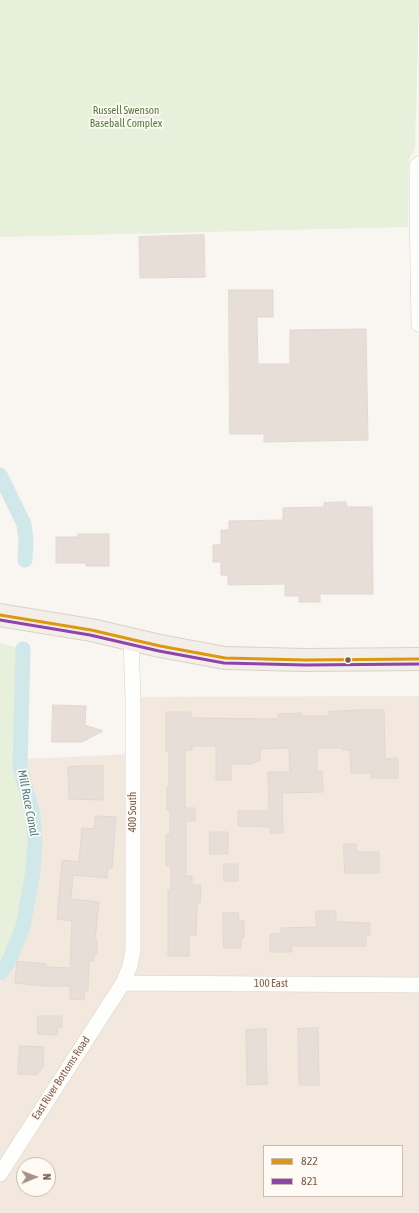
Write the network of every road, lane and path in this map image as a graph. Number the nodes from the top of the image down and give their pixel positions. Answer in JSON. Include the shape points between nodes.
{"nodes":[{"id":1,"x":419,"y":164,"type":"edge"},
{"id":2,"x":419,"y":324,"type":"edge"},
{"id":3,"x":0,"y":615,"type":"edge"},
{"id":4,"x":131,"y":639,"type":"junction"},
{"id":5,"x":419,"y":658,"type":"edge"},
{"id":6,"x":123,"y":983,"type":"junction"},
{"id":7,"x":419,"y":985,"type":"edge"},
{"id":8,"x":0,"y":1174,"type":"edge"}],
"edges":[{"from":1,"to":2,"type":"street"},
{"from":3,"to":4,"type":"main road"},
{"from":4,"to":5,"type":"main road","via":[[225,658]]},
{"from":4,"to":6,"type":"street","name":"400 South","via":[[133,950]]},
{"from":6,"to":7,"type":"street","name":"100 East"},
{"from":6,"to":8,"type":"street","name":"East River Bottoms Road"}]}
